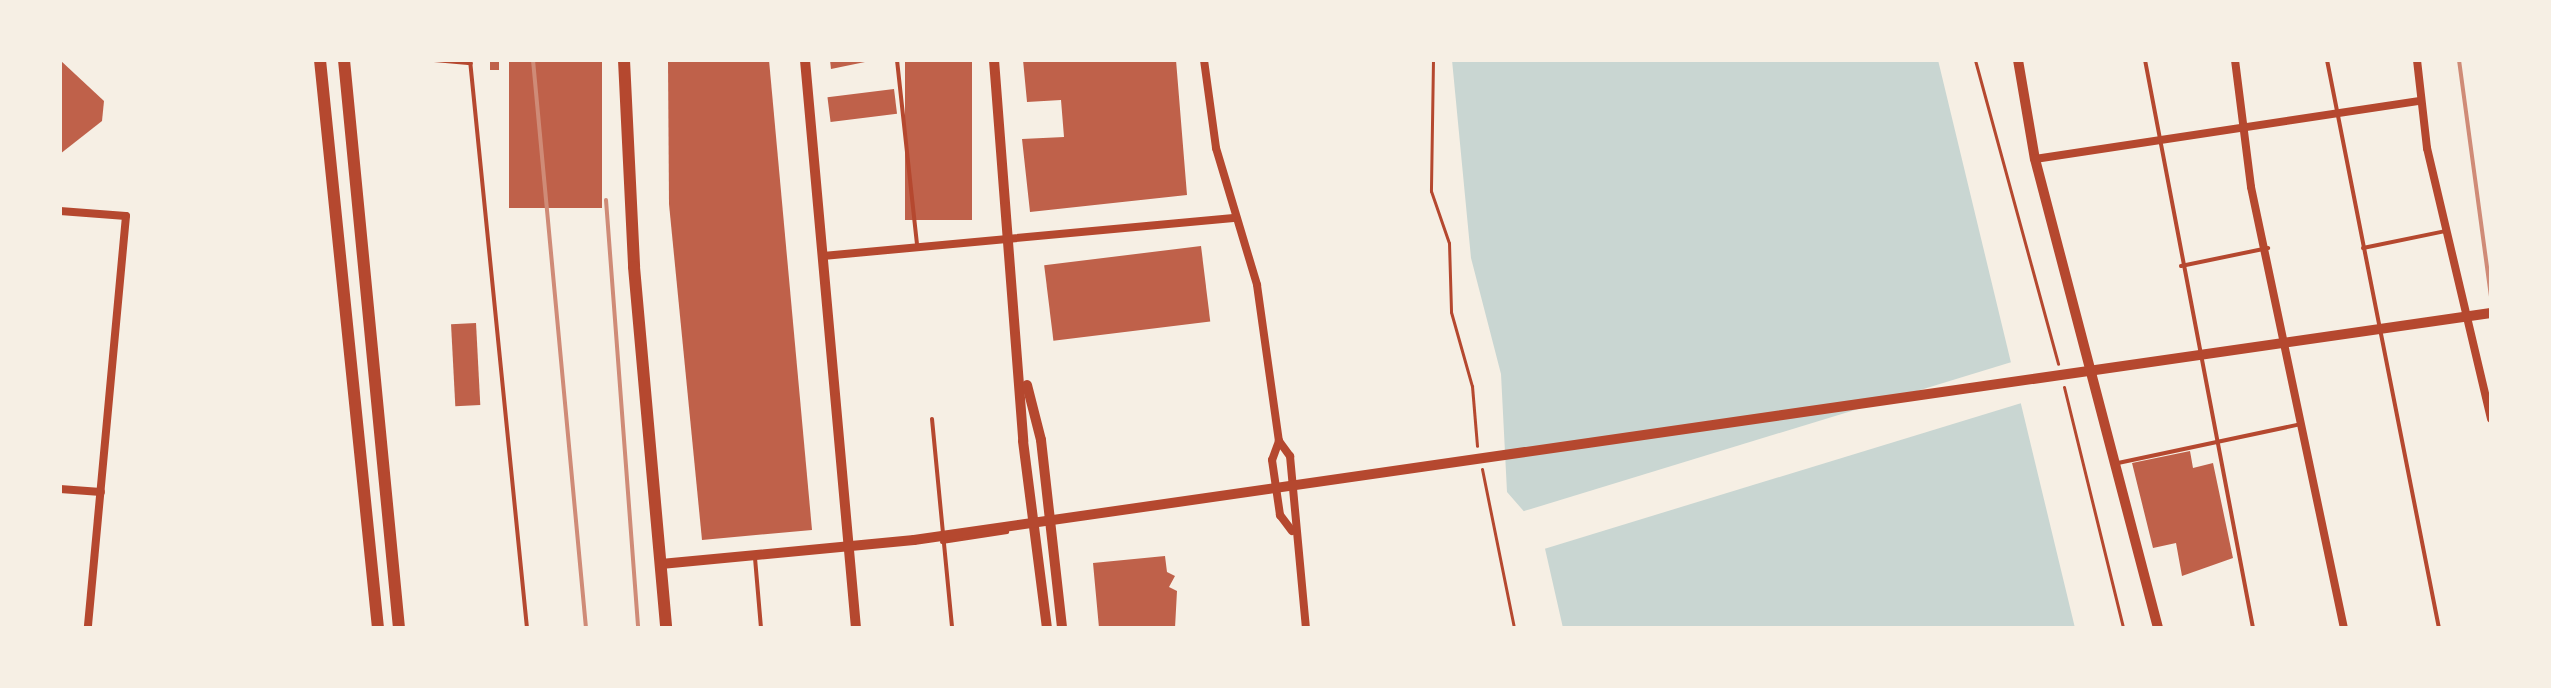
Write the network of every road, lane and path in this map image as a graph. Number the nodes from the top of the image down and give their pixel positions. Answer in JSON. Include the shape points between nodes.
{"nodes":[{"id":1,"x":320,"y":60,"type":"edge"},
{"id":2,"x":344,"y":60,"type":"edge"},
{"id":3,"x":434,"y":60,"type":"edge"},
{"id":4,"x":624,"y":60,"type":"edge"},
{"id":5,"x":805,"y":60,"type":"edge"},
{"id":6,"x":897,"y":60,"type":"edge"},
{"id":7,"x":994,"y":60,"type":"edge"},
{"id":8,"x":1204,"y":60,"type":"edge"},
{"id":9,"x":1433,"y":60,"type":"edge"},
{"id":10,"x":1975,"y":60,"type":"edge"},
{"id":11,"x":2018,"y":60,"type":"edge"},
{"id":12,"x":2145,"y":60,"type":"edge"},
{"id":13,"x":2235,"y":60,"type":"edge"},
{"id":14,"x":2327,"y":60,"type":"edge"},
{"id":15,"x":2417,"y":60,"type":"edge"},
{"id":16,"x":470,"y":62,"type":"edge"},
{"id":17,"x":2420,"y":101,"type":"junction"},
{"id":18,"x":2333,"y":112,"type":"junction"},
{"id":19,"x":2243,"y":124,"type":"junction"},
{"id":20,"x":2156,"y":139,"type":"junction"},
{"id":21,"x":2035,"y":159,"type":"junction"},
{"id":22,"x":60,"y":211,"type":"edge"},
{"id":23,"x":1236,"y":218,"type":"junction"},
{"id":24,"x":2447,"y":231,"type":"junction"},
{"id":25,"x":1012,"y":239,"type":"junction"},
{"id":26,"x":917,"y":244,"type":"junction"},
{"id":27,"x":2268,"y":248,"type":"junction"},
{"id":28,"x":2363,"y":248,"type":"junction"},
{"id":29,"x":823,"y":256,"type":"junction"},
{"id":30,"x":2180,"y":266,"type":"junction"},
{"id":31,"x":2491,"y":313,"type":"edge"},
{"id":32,"x":2467,"y":316,"type":"junction"},
{"id":33,"x":2380,"y":328,"type":"junction"},
{"id":34,"x":2288,"y":342,"type":"junction"},
{"id":35,"x":1023,"y":369,"type":"junction"},
{"id":36,"x":932,"y":419,"type":"dead end"},
{"id":37,"x":2491,"y":419,"type":"edge"},
{"id":38,"x":2304,"y":423,"type":"junction"},
{"id":39,"x":1279,"y":441,"type":"junction"},
{"id":40,"x":2215,"y":442,"type":"junction"},
{"id":41,"x":1478,"y":450,"type":"dead end"},
{"id":42,"x":2118,"y":463,"type":"junction"},
{"id":43,"x":1481,"y":464,"type":"dead end"},
{"id":44,"x":60,"y":489,"type":"edge"},
{"id":45,"x":101,"y":492,"type":"junction"},
{"id":46,"x":1032,"y":528,"type":"junction"},
{"id":47,"x":1292,"y":531,"type":"junction"},
{"id":48,"x":942,"y":542,"type":"junction"},
{"id":49,"x":849,"y":547,"type":"junction"},
{"id":50,"x":755,"y":556,"type":"junction"},
{"id":51,"x":661,"y":564,"type":"junction"},
{"id":52,"x":88,"y":628,"type":"edge"},
{"id":53,"x":378,"y":628,"type":"edge"},
{"id":54,"x":399,"y":628,"type":"edge"},
{"id":55,"x":527,"y":628,"type":"edge"},
{"id":56,"x":666,"y":628,"type":"edge"},
{"id":57,"x":761,"y":628,"type":"edge"},
{"id":58,"x":856,"y":628,"type":"edge"},
{"id":59,"x":952,"y":628,"type":"edge"},
{"id":60,"x":1047,"y":628,"type":"edge"},
{"id":61,"x":1062,"y":628,"type":"edge"},
{"id":62,"x":1306,"y":628,"type":"edge"},
{"id":63,"x":1514,"y":628,"type":"edge"},
{"id":64,"x":2123,"y":628,"type":"edge"},
{"id":65,"x":2158,"y":628,"type":"edge"},
{"id":66,"x":2253,"y":628,"type":"edge"},
{"id":67,"x":2344,"y":628,"type":"edge"},
{"id":68,"x":2439,"y":628,"type":"edge"}],
"edges":[{"from":1,"to":53,"type":"main road"},
{"from":2,"to":54,"type":"main road"},
{"from":3,"to":16,"type":"lane"},
{"from":4,"to":51,"type":"main road"},
{"from":5,"to":29,"type":"street"},
{"from":6,"to":26,"type":"lane"},
{"from":7,"to":25,"type":"street"},
{"from":8,"to":23,"type":"street","via":[[1216,148]]},
{"from":9,"to":41,"type":"path","via":[[1431,191],[1449,243],[1451,312],[1472,386]]},
{"from":10,"to":64,"type":"path"},
{"from":11,"to":21,"type":"street"},
{"from":12,"to":20,"type":"lane"},
{"from":13,"to":19,"type":"street"},
{"from":14,"to":18,"type":"lane"},
{"from":15,"to":17,"type":"street"},
{"from":16,"to":55,"type":"lane"},
{"from":17,"to":18,"type":"street"},
{"from":17,"to":24,"type":"street"},
{"from":18,"to":19,"type":"street"},
{"from":18,"to":28,"type":"lane"},
{"from":19,"to":20,"type":"street"},
{"from":19,"to":27,"type":"street"},
{"from":20,"to":21,"type":"street"},
{"from":20,"to":30,"type":"lane"},
{"from":21,"to":42,"type":"street"},
{"from":22,"to":45,"type":"street","via":[[126,216]]},
{"from":23,"to":25,"type":"street"},
{"from":23,"to":39,"type":"street","via":[[1257,285]]},
{"from":24,"to":28,"type":"lane"},
{"from":24,"to":32,"type":"street"},
{"from":25,"to":26,"type":"street"},
{"from":25,"to":35,"type":"street"},
{"from":26,"to":29,"type":"street"},
{"from":27,"to":30,"type":"lane"},
{"from":27,"to":34,"type":"street"},
{"from":28,"to":33,"type":"lane"},
{"from":29,"to":49,"type":"street"},
{"from":30,"to":40,"type":"lane"},
{"from":31,"to":32,"type":"street"},
{"from":32,"to":33,"type":"street"},
{"from":32,"to":37,"type":"street"},
{"from":33,"to":34,"type":"street"},
{"from":33,"to":68,"type":"lane"},
{"from":34,"to":38,"type":"street"},
{"from":34,"to":49,"type":"street"},
{"from":35,"to":46,"type":"street"},
{"from":35,"to":61,"type":"street","via":[[1041,440]]},
{"from":36,"to":48,"type":"lane"},
{"from":38,"to":40,"type":"lane"},
{"from":38,"to":67,"type":"street"},
{"from":39,"to":47,"type":"street","via":[[1292,469],[1297,511]]},
{"from":39,"to":47,"type":"street","via":[[1272,460],[1280,515]]},
{"from":40,"to":42,"type":"lane"},
{"from":40,"to":66,"type":"lane"},
{"from":42,"to":65,"type":"street"},
{"from":43,"to":63,"type":"path"},
{"from":44,"to":45,"type":"street"},
{"from":45,"to":52,"type":"street"},
{"from":46,"to":48,"type":"lane"},
{"from":46,"to":60,"type":"street"},
{"from":47,"to":62,"type":"street"},
{"from":48,"to":59,"type":"lane"},
{"from":49,"to":50,"type":"street"},
{"from":49,"to":58,"type":"street"},
{"from":50,"to":51,"type":"street"},
{"from":50,"to":57,"type":"lane"},
{"from":51,"to":56,"type":"main road"}]}
